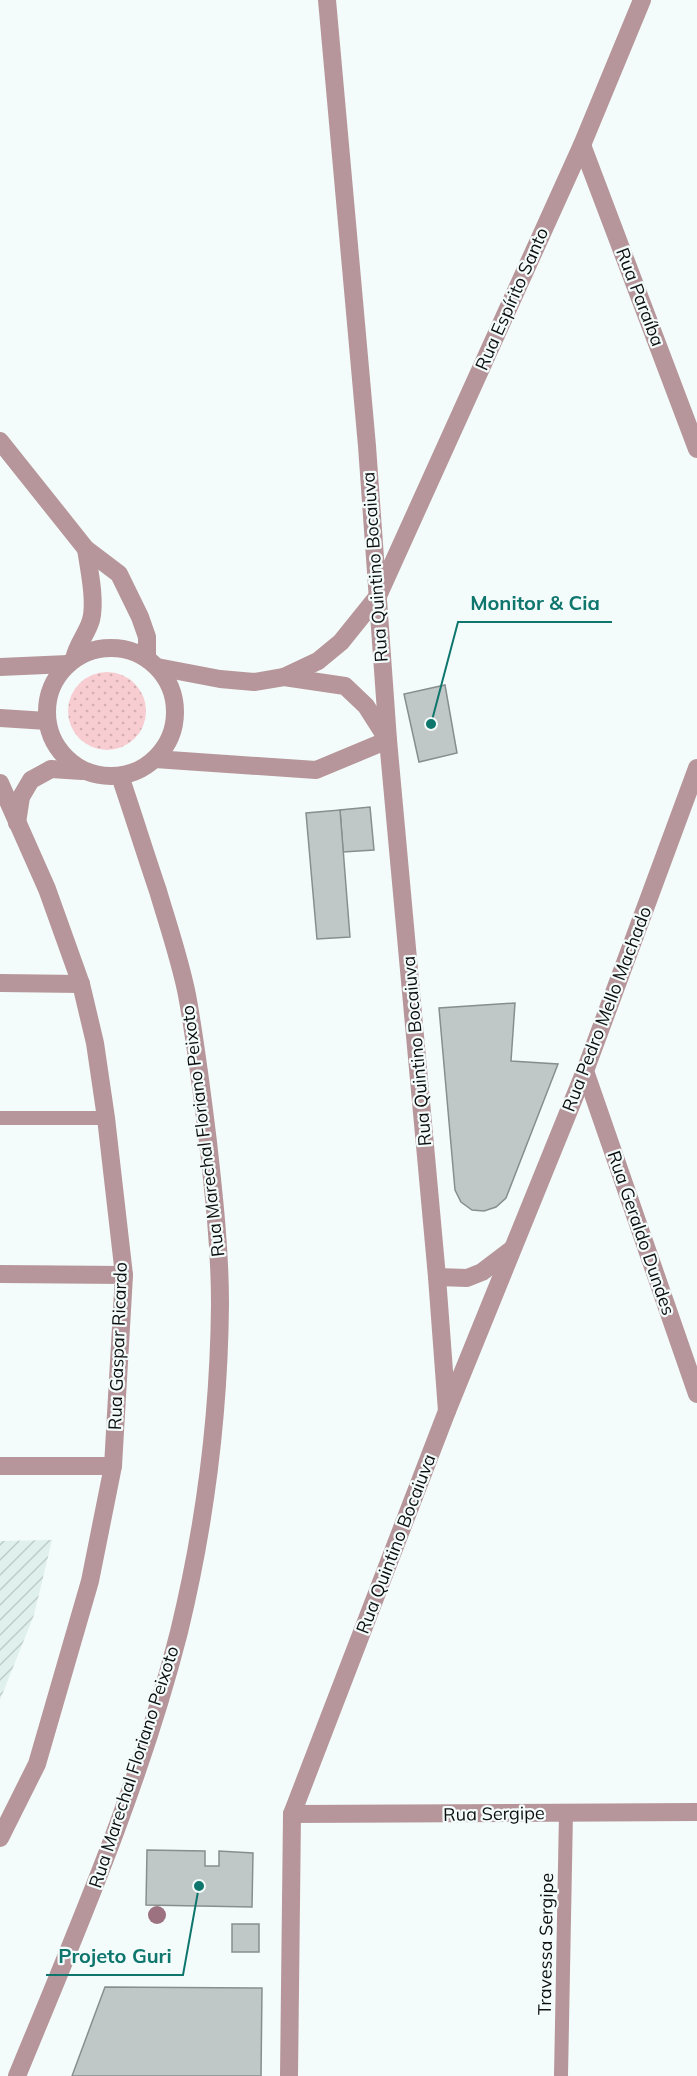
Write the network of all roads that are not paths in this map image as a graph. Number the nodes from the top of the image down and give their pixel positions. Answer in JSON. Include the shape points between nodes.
{"nodes":[{"id":1,"x":327,"y":0,"type":"edge"},
{"id":2,"x":642,"y":0,"type":"edge"},
{"id":3,"x":582,"y":145,"type":"junction"},
{"id":4,"x":0,"y":441,"type":"edge"},
{"id":5,"x":697,"y":449,"type":"edge"},
{"id":6,"x":86,"y":549,"type":"junction"},
{"id":7,"x":378,"y":596,"type":"junction"},
{"id":8,"x":71,"y":661,"type":"junction"},
{"id":9,"x":152,"y":663,"type":"junction"},
{"id":10,"x":0,"y":667,"type":"edge"},
{"id":11,"x":285,"y":677,"type":"junction"},
{"id":12,"x":0,"y":718,"type":"edge"},
{"id":13,"x":47,"y":721,"type":"junction"},
{"id":14,"x":388,"y":740,"type":"junction"},
{"id":15,"x":155,"y":759,"type":"junction"},
{"id":16,"x":697,"y":768,"type":"edge"},
{"id":17,"x":85,"y":771,"type":"junction"},
{"id":18,"x":120,"y":776,"type":"junction"},
{"id":19,"x":0,"y":783,"type":"edge"},
{"id":20,"x":17,"y":823,"type":"junction"},
{"id":21,"x":0,"y":983,"type":"edge"},
{"id":22,"x":81,"y":984,"type":"junction"},
{"id":23,"x":585,"y":1071,"type":"junction"},
{"id":24,"x":0,"y":1118,"type":"edge"},
{"id":25,"x":106,"y":1118,"type":"junction"},
{"id":26,"x":512,"y":1248,"type":"junction"},
{"id":27,"x":0,"y":1274,"type":"edge"},
{"id":28,"x":124,"y":1275,"type":"junction"},
{"id":29,"x":437,"y":1277,"type":"junction"},
{"id":30,"x":697,"y":1394,"type":"edge"},
{"id":31,"x":447,"y":1412,"type":"junction"},
{"id":32,"x":0,"y":1466,"type":"edge"},
{"id":33,"x":113,"y":1466,"type":"junction"},
{"id":34,"x":697,"y":1812,"type":"edge"},
{"id":35,"x":566,"y":1813,"type":"junction"},
{"id":36,"x":292,"y":1814,"type":"junction"},
{"id":37,"x":0,"y":1838,"type":"edge"},
{"id":38,"x":17,"y":2076,"type":"edge"},
{"id":39,"x":289,"y":2076,"type":"edge"},
{"id":40,"x":561,"y":2076,"type":"edge"}],
"edges":[{"from":1,"to":7,"type":"street","name":"Rua Quintino Bocaiuva"},
{"from":2,"to":3,"type":"street","name":"Rua Espírito Santo"},
{"from":3,"to":5,"type":"street","name":"Rua Paraíba"},
{"from":3,"to":7,"type":"street","name":"Rua Espírito Santo"},
{"from":4,"to":6,"type":"street"},
{"from":6,"to":8,"type":"street","via":[[92,583],[91,620]]},
{"from":6,"to":9,"type":"street","via":[[119,574],[140,616]]},
{"from":7,"to":11,"type":"street","via":[[341,642],[318,661]]},
{"from":7,"to":14,"type":"street","name":"Rua Quintino Bocaiuva"},
{"from":8,"to":9,"type":"street","via":[[98,649],[123,649]]},
{"from":8,"to":10,"type":"street"},
{"from":8,"to":13,"type":"street","via":[[55,680],[48,700]]},
{"from":9,"to":11,"type":"street","via":[[219,679],[254,682]]},
{"from":9,"to":15,"type":"street","via":[[171,688],[175,713],[170,738]]},
{"from":11,"to":14,"type":"street","via":[[345,686],[366,706]]},
{"from":12,"to":13,"type":"street"},
{"from":13,"to":17,"type":"street","via":[[53,741],[66,759]]},
{"from":14,"to":15,"type":"street","via":[[316,770]]},
{"from":14,"to":29,"type":"street","name":"Rua Quintino Bocaiuva"},
{"from":15,"to":18,"type":"street"},
{"from":16,"to":23,"type":"street","name":"Rua Pedro Mello Machado"},
{"from":17,"to":18,"type":"street"},
{"from":17,"to":20,"type":"street","via":[[51,769],[31,780],[21,797]]},
{"from":18,"to":38,"type":"street","name":"Rua Marechal Floriano Peixoto","via":[[168,924],[193,1035],[215,1207],[220,1300],[218,1373],[201,1522],[178,1633],[153,1721],[99,1874]]},
{"from":19,"to":20,"type":"street","name":"Rua Gaspar Ricardo"},
{"from":20,"to":22,"type":"street","name":"Rua Gaspar Ricardo","via":[[47,889]]},
{"from":21,"to":22,"type":"street"},
{"from":22,"to":25,"type":"street","name":"Rua Gaspar Ricardo"},
{"from":23,"to":26,"type":"street","name":"Rua Pedro Mello Machado"},
{"from":23,"to":30,"type":"street","name":"Rua Geraldo Dundes"},
{"from":24,"to":25,"type":"lane"},
{"from":25,"to":28,"type":"street","name":"Rua Gaspar Ricardo"},
{"from":26,"to":29,"type":"street","name":"Rua Pedro Mello Machado","via":[[482,1272],[467,1278]]},
{"from":26,"to":31,"type":"street","name":"Rua Pedro Mello Machado"},
{"from":27,"to":28,"type":"street"},
{"from":28,"to":33,"type":"street","name":"Rua Gaspar Ricardo"},
{"from":29,"to":31,"type":"street","name":"Rua Quintino Bocaiuva"},
{"from":31,"to":36,"type":"street","name":"Rua Quintino Bocaiuva"},
{"from":32,"to":33,"type":"street"},
{"from":33,"to":37,"type":"street","name":"Rua Gaspar Ricardo","via":[[90,1581],[37,1764]]},
{"from":34,"to":35,"type":"street","name":"Rua Sergipe"},
{"from":35,"to":36,"type":"street","name":"Rua Sergipe"},
{"from":35,"to":40,"type":"lane","name":"Travessa Sergipe"},
{"from":36,"to":39,"type":"street","name":"Rua Quintino Bocaiuva"}]}
